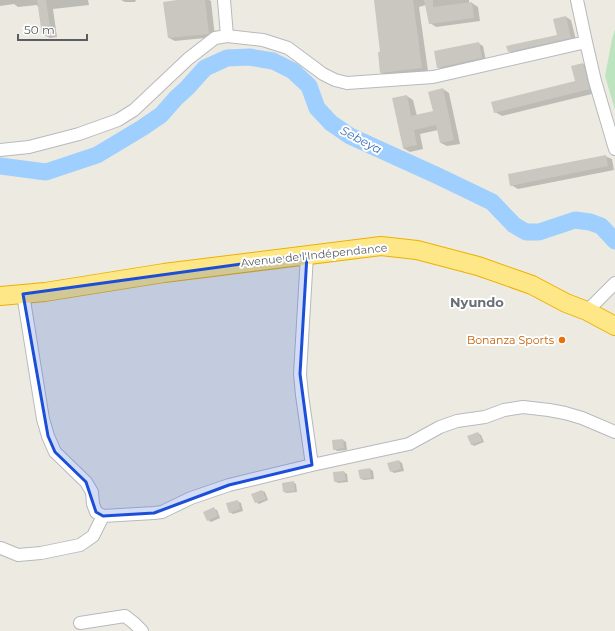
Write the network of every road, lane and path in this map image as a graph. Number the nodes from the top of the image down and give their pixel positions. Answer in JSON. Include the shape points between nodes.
{"nodes":[{"id":1,"x":224,"y":0,"type":"edge"},
{"id":2,"x":577,"y":0,"type":"edge"},
{"id":3,"x":227,"y":36,"type":"junction"},
{"id":4,"x":586,"y":42,"type":"junction"},
{"id":5,"x":615,"y":149,"type":"edge"},
{"id":6,"x":0,"y":150,"type":"edge"},
{"id":7,"x":307,"y":255,"type":"junction"},
{"id":8,"x":615,"y":283,"type":"edge"},
{"id":9,"x":23,"y":294,"type":"junction"},
{"id":10,"x":0,"y":296,"type":"edge"},
{"id":11,"x":587,"y":312,"type":"junction"},
{"id":12,"x":615,"y":326,"type":"edge"},
{"id":13,"x":615,"y":432,"type":"edge"},
{"id":14,"x":312,"y":465,"type":"junction"},
{"id":15,"x":103,"y":516,"type":"junction"},
{"id":16,"x":1,"y":548,"type":"dead end"},
{"id":17,"x":80,"y":623,"type":"dead end"},
{"id":18,"x":142,"y":631,"type":"edge"}],
"edges":[{"from":1,"to":3,"type":"street"},
{"from":2,"to":4,"type":"street"},
{"from":3,"to":4,"type":"street","via":[[263,40],[288,48],[323,74],[347,83],[433,77]]},
{"from":3,"to":6,"type":"street","via":[[215,38],[188,58],[134,110],[118,120],[79,134]]},
{"from":4,"to":5,"type":"street"},
{"from":7,"to":9,"type":"highway","name":"Avenue de l'Indépendance"},
{"from":7,"to":11,"type":"highway","name":"Avenue de l'Indépendance","via":[[381,246],[417,250],[478,266],[532,285]]},
{"from":7,"to":14,"type":"street","via":[[300,374]]},
{"from":8,"to":11,"type":"street"},
{"from":9,"to":10,"type":"highway","name":"Avenue de l'Indépendance"},
{"from":9,"to":15,"type":"street","via":[[48,436],[55,452],[86,482],[92,492],[96,512]]},
{"from":11,"to":12,"type":"highway","name":"Avenue de l'Indépendance"},
{"from":13,"to":14,"type":"street","via":[[565,413],[523,407],[457,421],[409,444]]},
{"from":14,"to":15,"type":"street","via":[[229,485],[191,498],[162,512]]},
{"from":15,"to":16,"type":"street","via":[[93,536],[80,546],[18,555]]},
{"from":17,"to":18,"type":"street","via":[[125,616]]}]}
